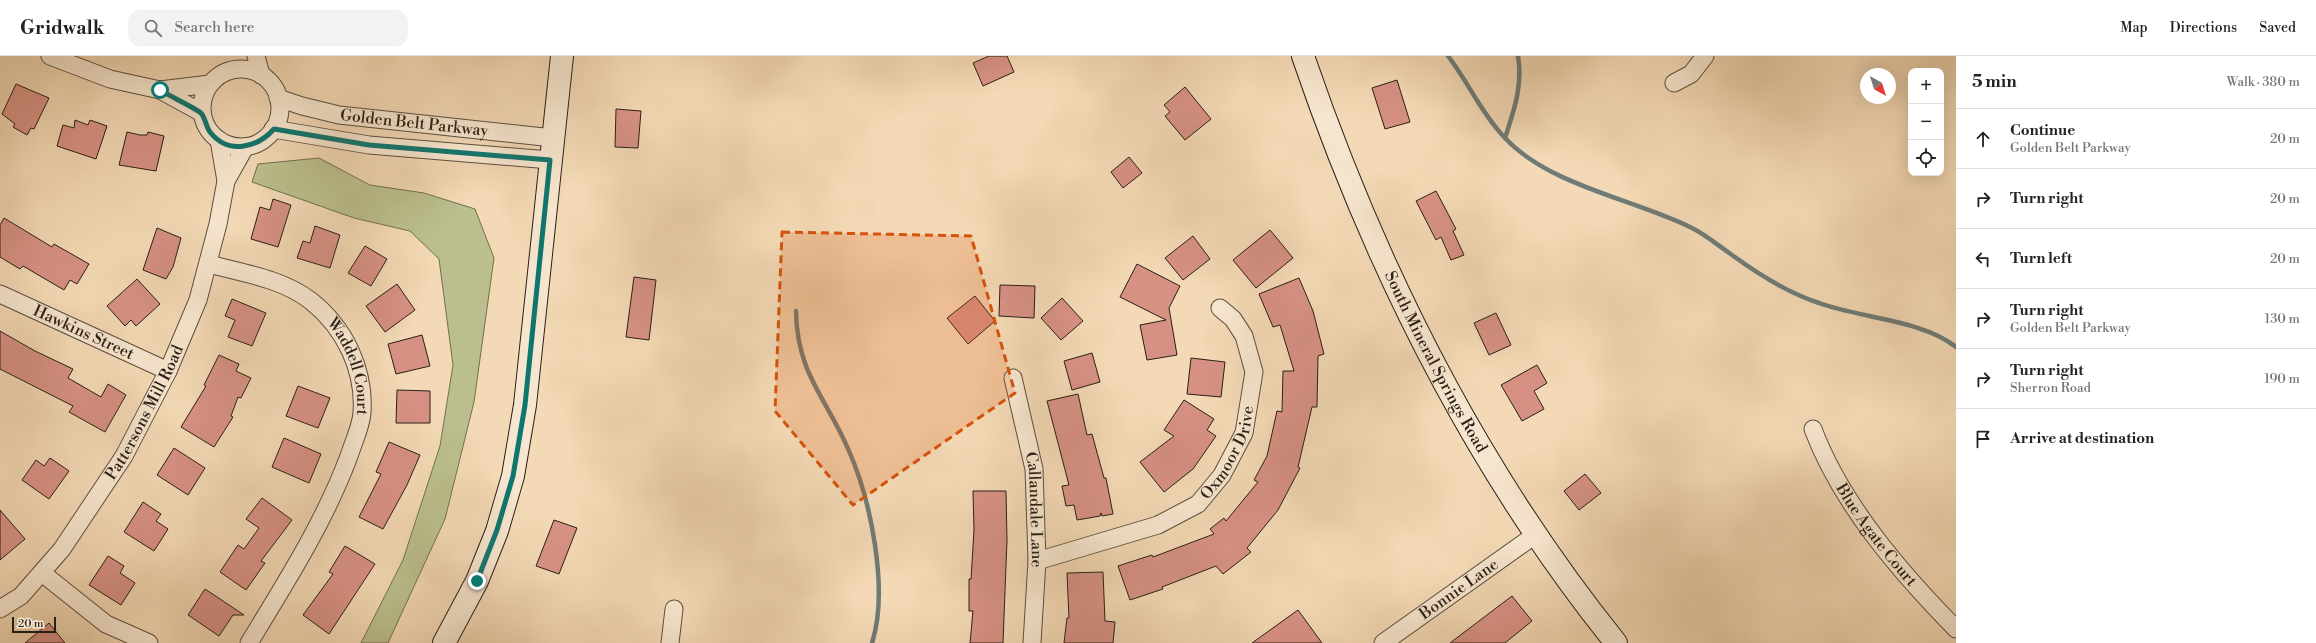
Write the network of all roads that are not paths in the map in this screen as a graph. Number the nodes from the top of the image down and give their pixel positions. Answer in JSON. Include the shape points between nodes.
{"nodes":[{"id":1,"x":50,"y":56,"type":"edge"},
{"id":2,"x":256,"y":56,"type":"edge"},
{"id":3,"x":562,"y":56,"type":"edge"},
{"id":4,"x":1303,"y":56,"type":"edge"},
{"id":5,"x":1704,"y":56,"type":"edge"},
{"id":6,"x":234,"y":63,"type":"edge"},
{"id":7,"x":261,"y":75,"type":"junction"},
{"id":8,"x":1674,"y":83,"type":"dead end"},
{"id":9,"x":210,"y":84,"type":"junction"},
{"id":10,"x":160,"y":90,"type":"junction"},
{"id":11,"x":278,"y":98,"type":"junction"},
{"id":12,"x":202,"y":113,"type":"junction"},
{"id":13,"x":274,"y":129,"type":"junction"},
{"id":14,"x":553,"y":138,"type":"junction"},
{"id":15,"x":219,"y":140,"type":"junction"},
{"id":16,"x":245,"y":147,"type":"junction"},
{"id":17,"x":550,"y":160,"type":"junction"},
{"id":18,"x":226,"y":181,"type":"junction"},
{"id":19,"x":209,"y":264,"type":"junction"},
{"id":20,"x":0,"y":294,"type":"edge"},
{"id":21,"x":1220,"y":308,"type":"dead end"},
{"id":22,"x":168,"y":371,"type":"junction"},
{"id":23,"x":1013,"y":378,"type":"dead end"},
{"id":24,"x":1813,"y":429,"type":"dead end"},
{"id":25,"x":1535,"y":535,"type":"junction"},
{"id":26,"x":1037,"y":561,"type":"junction"},
{"id":27,"x":42,"y":573,"type":"junction"},
{"id":28,"x":0,"y":609,"type":"edge"},
{"id":29,"x":674,"y":610,"type":"dead end"},
{"id":30,"x":1956,"y":629,"type":"edge"},
{"id":31,"x":149,"y":643,"type":"edge"},
{"id":32,"x":249,"y":643,"type":"edge"},
{"id":33,"x":444,"y":643,"type":"edge"},
{"id":34,"x":670,"y":643,"type":"edge"},
{"id":35,"x":1032,"y":643,"type":"edge"},
{"id":36,"x":1383,"y":643,"type":"edge"},
{"id":37,"x":1616,"y":643,"type":"edge"}],
"edges":[{"from":1,"to":10,"type":"street","via":[[110,79]]},
{"from":2,"to":7,"type":"street"},
{"from":3,"to":14,"type":"street"},
{"from":4,"to":25,"type":"street","name":"South Mineral Springs Road","via":[[1333,144],[1401,300],[1481,448]]},
{"from":5,"to":8,"type":"street","via":[[1691,74]]},
{"from":6,"to":7,"type":"street"},
{"from":6,"to":9,"type":"street"},
{"from":7,"to":11,"type":"street","via":[[272,85]]},
{"from":9,"to":10,"type":"street"},
{"from":9,"to":12,"type":"street","via":[[203,98]]},
{"from":10,"to":12,"type":"street"},
{"from":11,"to":13,"type":"street","via":[[279,114]]},
{"from":11,"to":14,"type":"street","name":"Golden Belt Parkway","via":[[338,115]]},
{"from":12,"to":15,"type":"street","via":[[208,128]]},
{"from":13,"to":16,"type":"street","via":[[256,143]]},
{"from":13,"to":17,"type":"street","name":"Golden Belt Parkway","via":[[369,145]]},
{"from":14,"to":17,"type":"street"},
{"from":15,"to":16,"type":"street","via":[[227,145]]},
{"from":15,"to":18,"type":"street","name":"Pattersons Mill Road"},
{"from":16,"to":18,"type":"street","name":"Pattersons Mill Road"},
{"from":17,"to":33,"type":"street","via":[[525,405],[513,476],[497,530],[477,581]]},
{"from":18,"to":19,"type":"street","name":"Pattersons Mill Road"},
{"from":19,"to":22,"type":"street","name":"Pattersons Mill Road","via":[[198,300]]},
{"from":19,"to":32,"type":"street","name":"Waddell Court","via":[[272,281],[311,301],[327,317],[349,348],[358,371],[362,392],[362,414],[335,494],[306,551]]},
{"from":20,"to":22,"type":"street","name":"Hawkins Street"},
{"from":21,"to":26,"type":"street","name":"Oxmoor Drive","via":[[1233,319],[1244,336],[1254,372],[1244,433],[1222,475],[1198,504],[1158,525]]},
{"from":22,"to":27,"type":"street","name":"Pattersons Mill Road","via":[[124,456],[62,549]]},
{"from":23,"to":26,"type":"street","name":"Callandale Lane","via":[[1034,468]]},
{"from":24,"to":30,"type":"street","name":"Blue Agate Court","via":[[1824,458],[1883,547]]},
{"from":25,"to":36,"type":"street","name":"Bonnie Lane"},
{"from":25,"to":37,"type":"street","name":"South Mineral Springs Road"},
{"from":26,"to":35,"type":"street","name":"Callandale Lane"},
{"from":27,"to":28,"type":"street","name":"Pattersons Mill Road","via":[[21,596]]},
{"from":27,"to":31,"type":"street","via":[[106,624]]},
{"from":29,"to":34,"type":"street"}]}
